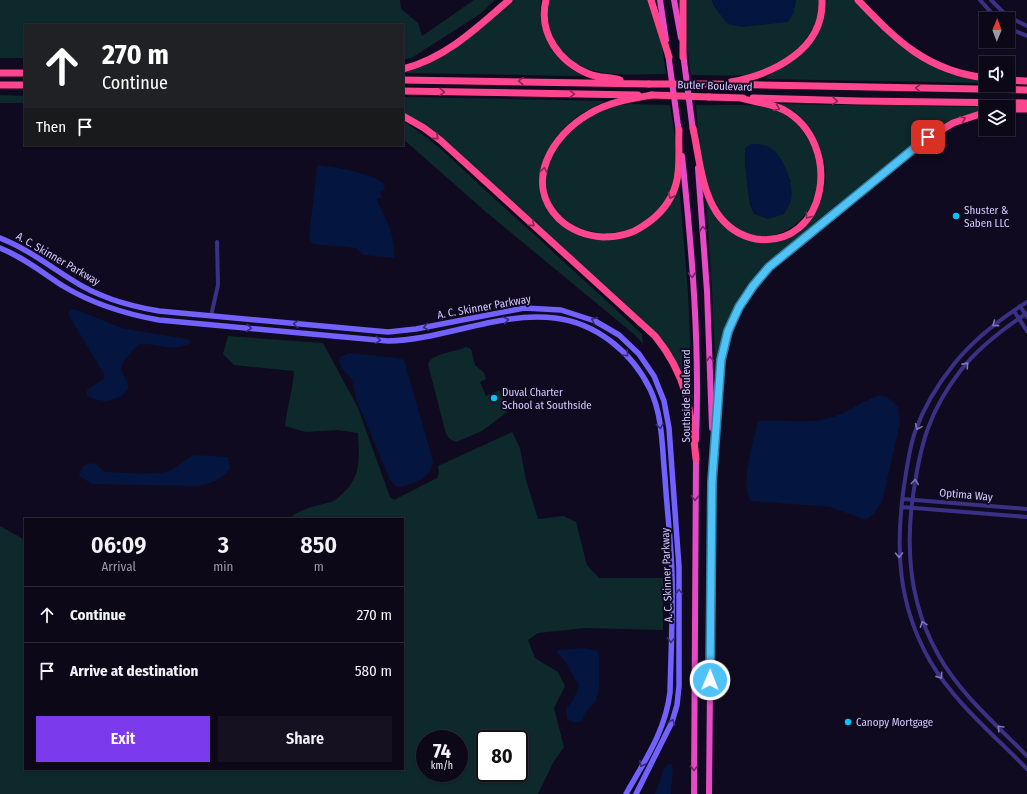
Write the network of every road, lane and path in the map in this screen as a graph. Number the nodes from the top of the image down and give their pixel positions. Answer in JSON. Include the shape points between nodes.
{"nodes":[{"id":1,"x":509,"y":0,"type":"edge"},
{"id":2,"x":546,"y":0,"type":"edge"},
{"id":3,"x":651,"y":0,"type":"edge"},
{"id":4,"x":660,"y":0,"type":"edge"},
{"id":5,"x":674,"y":0,"type":"edge"},
{"id":6,"x":683,"y":0,"type":"edge"},
{"id":7,"x":822,"y":0,"type":"edge"},
{"id":8,"x":858,"y":0,"type":"edge"},
{"id":9,"x":980,"y":0,"type":"edge"},
{"id":10,"x":991,"y":0,"type":"edge"},
{"id":11,"x":991,"y":12,"type":"edge"},
{"id":12,"x":1027,"y":26,"type":"edge"},
{"id":13,"x":1015,"y":31,"type":"edge"},
{"id":14,"x":1027,"y":36,"type":"edge"},
{"id":15,"x":684,"y":57,"type":"junction"},
{"id":16,"x":669,"y":58,"type":"junction"},
{"id":17,"x":404,"y":69,"type":"edge"},
{"id":18,"x":0,"y":73,"type":"edge"},
{"id":19,"x":24,"y":73,"type":"edge"},
{"id":20,"x":979,"y":77,"type":"edge"},
{"id":21,"x":404,"y":80,"type":"edge"},
{"id":22,"x":1015,"y":80,"type":"edge"},
{"id":23,"x":1027,"y":81,"type":"edge"},
{"id":24,"x":630,"y":83,"type":"junction"},
{"id":25,"x":712,"y":84,"type":"junction"},
{"id":26,"x":0,"y":85,"type":"edge"},
{"id":27,"x":24,"y":85,"type":"edge"},
{"id":28,"x":1027,"y":90,"type":"edge"},
{"id":29,"x":404,"y":91,"type":"edge"},
{"id":30,"x":652,"y":95,"type":"junction"},
{"id":31,"x":740,"y":98,"type":"junction"},
{"id":32,"x":1027,"y":103,"type":"edge"},
{"id":33,"x":1015,"y":109,"type":"edge"},
{"id":34,"x":1027,"y":109,"type":"edge"},
{"id":35,"x":979,"y":114,"type":"edge"},
{"id":36,"x":404,"y":117,"type":"edge"},
{"id":37,"x":693,"y":128,"type":"junction"},
{"id":38,"x":679,"y":130,"type":"junction"},
{"id":39,"x":0,"y":238,"type":"edge"},
{"id":40,"x":217,"y":242,"type":"dead end"},
{"id":41,"x":0,"y":248,"type":"edge"},
{"id":42,"x":1027,"y":302,"type":"edge"},
{"id":43,"x":1020,"y":306,"type":"junction"},
{"id":44,"x":1014,"y":311,"type":"junction"},
{"id":45,"x":1026,"y":315,"type":"edge"},
{"id":46,"x":211,"y":316,"type":"junction"},
{"id":47,"x":1019,"y":318,"type":"junction"},
{"id":48,"x":1027,"y":331,"type":"edge"},
{"id":49,"x":659,"y":387,"type":"junction"},
{"id":50,"x":651,"y":390,"type":"junction"},
{"id":51,"x":696,"y":459,"type":"junction"},
{"id":52,"x":712,"y":482,"type":"junction"},
{"id":53,"x":902,"y":498,"type":"junction"},
{"id":54,"x":912,"y":499,"type":"junction"},
{"id":55,"x":902,"y":507,"type":"junction"},
{"id":56,"x":911,"y":508,"type":"junction"},
{"id":57,"x":1027,"y":509,"type":"edge"},
{"id":58,"x":1027,"y":517,"type":"edge"},
{"id":59,"x":929,"y":637,"type":"junction"},
{"id":60,"x":920,"y":641,"type":"junction"},
{"id":61,"x":1027,"y":756,"type":"edge"},
{"id":62,"x":1027,"y":769,"type":"edge"},
{"id":63,"x":626,"y":794,"type":"edge"},
{"id":64,"x":636,"y":794,"type":"edge"},
{"id":65,"x":694,"y":794,"type":"edge"},
{"id":66,"x":709,"y":794,"type":"edge"}],
"edges":[{"from":1,"to":17,"type":"highway","via":[[450,48],[429,60]]},
{"from":2,"to":24,"type":"highway","via":[[546,28],[562,57],[590,74]]},
{"from":3,"to":16,"type":"highway"},
{"from":4,"to":16,"type":"highway","name":"Southside Boulevard"},
{"from":5,"to":15,"type":"highway"},
{"from":6,"to":15,"type":"highway"},
{"from":7,"to":25,"type":"highway","via":[[821,16],[816,30],[792,58],[764,74]]},
{"from":8,"to":20,"type":"highway","via":[[891,35],[913,53],[951,71]]},
{"from":9,"to":11,"type":"street"},
{"from":10,"to":12,"type":"street","via":[[1006,16]]},
{"from":13,"to":14,"type":"street"},
{"from":15,"to":37,"type":"highway"},
{"from":16,"to":38,"type":"highway","name":"Southside Boulevard"},
{"from":18,"to":19,"type":"highway"},
{"from":24,"to":21,"type":"highway","name":"Butler Boulevard","one_way":true},
{"from":22,"to":23,"type":"highway"},
{"from":24,"to":25,"type":"highway","name":"Butler Boulevard","bridge":true},
{"from":28,"to":25,"type":"highway","name":"Butler Boulevard","one_way":true},
{"from":26,"to":27,"type":"highway"},
{"from":29,"to":30,"type":"highway","name":"Butler Boulevard","one_way":true},
{"from":30,"to":31,"type":"highway","name":"Butler Boulevard","bridge":true},
{"from":38,"to":30,"type":"highway","one_way":true,"via":[[676,184],[665,206],[645,225],[626,234],[598,237],[567,226],[555,214],[546,199],[543,183],[544,166],[557,142],[573,124],[599,109]]},
{"from":31,"to":32,"type":"highway","name":"Butler Boulevard","one_way":true},
{"from":31,"to":37,"type":"highway","one_way":true,"via":[[776,107],[790,114],[806,129],[817,147],[822,175],[819,196],[806,220],[791,232],[776,238],[759,239],[742,235],[727,224],[714,208],[707,193]]},
{"from":33,"to":34,"type":"highway"},
{"from":52,"to":35,"type":"highway","one_way":true,"via":[[722,354],[731,323],[750,289],[776,261],[922,142],[953,123]]},
{"from":36,"to":51,"type":"highway","one_way":true,"via":[[440,140],[655,336],[672,360],[684,386],[691,414]]},
{"from":52,"to":37,"type":"highway","one_way":true,"via":[[708,297]]},
{"from":38,"to":51,"type":"highway","name":"Southside Boulevard","one_way":true,"via":[[694,315]]},
{"from":39,"to":46,"type":"main road","name":"A. C. Skinner Parkway","via":[[42,260],[81,285],[114,300],[159,311]]},
{"from":40,"to":46,"type":"street","via":[[218,285]]},
{"from":41,"to":50,"type":"main road","name":"A. C. Skinner Parkway","one_way":true,"via":[[88,299],[127,313],[159,320],[388,341],[523,318],[565,320],[590,329],[620,348],[638,369]]},
{"from":42,"to":43,"type":"street"},
{"from":43,"to":44,"type":"street"},
{"from":43,"to":45,"type":"street"},
{"from":44,"to":47,"type":"street"},
{"from":44,"to":53,"type":"street","one_way":true,"via":[[977,339],[954,363],[937,388],[915,432]]},
{"from":45,"to":47,"type":"street"},
{"from":49,"to":46,"type":"main road","name":"A. C. Skinner Parkway","one_way":true,"via":[[650,368],[619,335],[591,319],[561,310],[524,308],[388,332]]},
{"from":47,"to":48,"type":"street"},
{"from":54,"to":47,"type":"street","one_way":true,"via":[[924,435],[945,393],[983,346]]},
{"from":49,"to":50,"type":"main road"},
{"from":64,"to":49,"type":"main road","name":"A. C. Skinner Parkway","one_way":true,"via":[[669,730],[678,696],[679,567],[669,428]]},
{"from":50,"to":63,"type":"main road","name":"A. C. Skinner Parkway","one_way":true,"via":[[661,432],[671,564],[670,692],[662,728]]},
{"from":51,"to":65,"type":"highway","name":"Southside Boulevard","one_way":true},
{"from":52,"to":66,"type":"highway"},
{"from":53,"to":54,"type":"street","name":"Optima Way"},
{"from":53,"to":55,"type":"street"},
{"from":54,"to":56,"type":"street"},
{"from":54,"to":57,"type":"street","name":"Optima Way"},
{"from":55,"to":56,"type":"street"},
{"from":55,"to":60,"type":"street","one_way":true,"via":[[899,538],[902,582],[909,612]]},
{"from":56,"to":58,"type":"street"},
{"from":59,"to":56,"type":"street","one_way":true,"via":[[911,581]]},
{"from":59,"to":60,"type":"street"},
{"from":61,"to":59,"type":"street","one_way":true,"via":[[958,684]]},
{"from":60,"to":62,"type":"street","one_way":true,"via":[[951,690]]}]}
